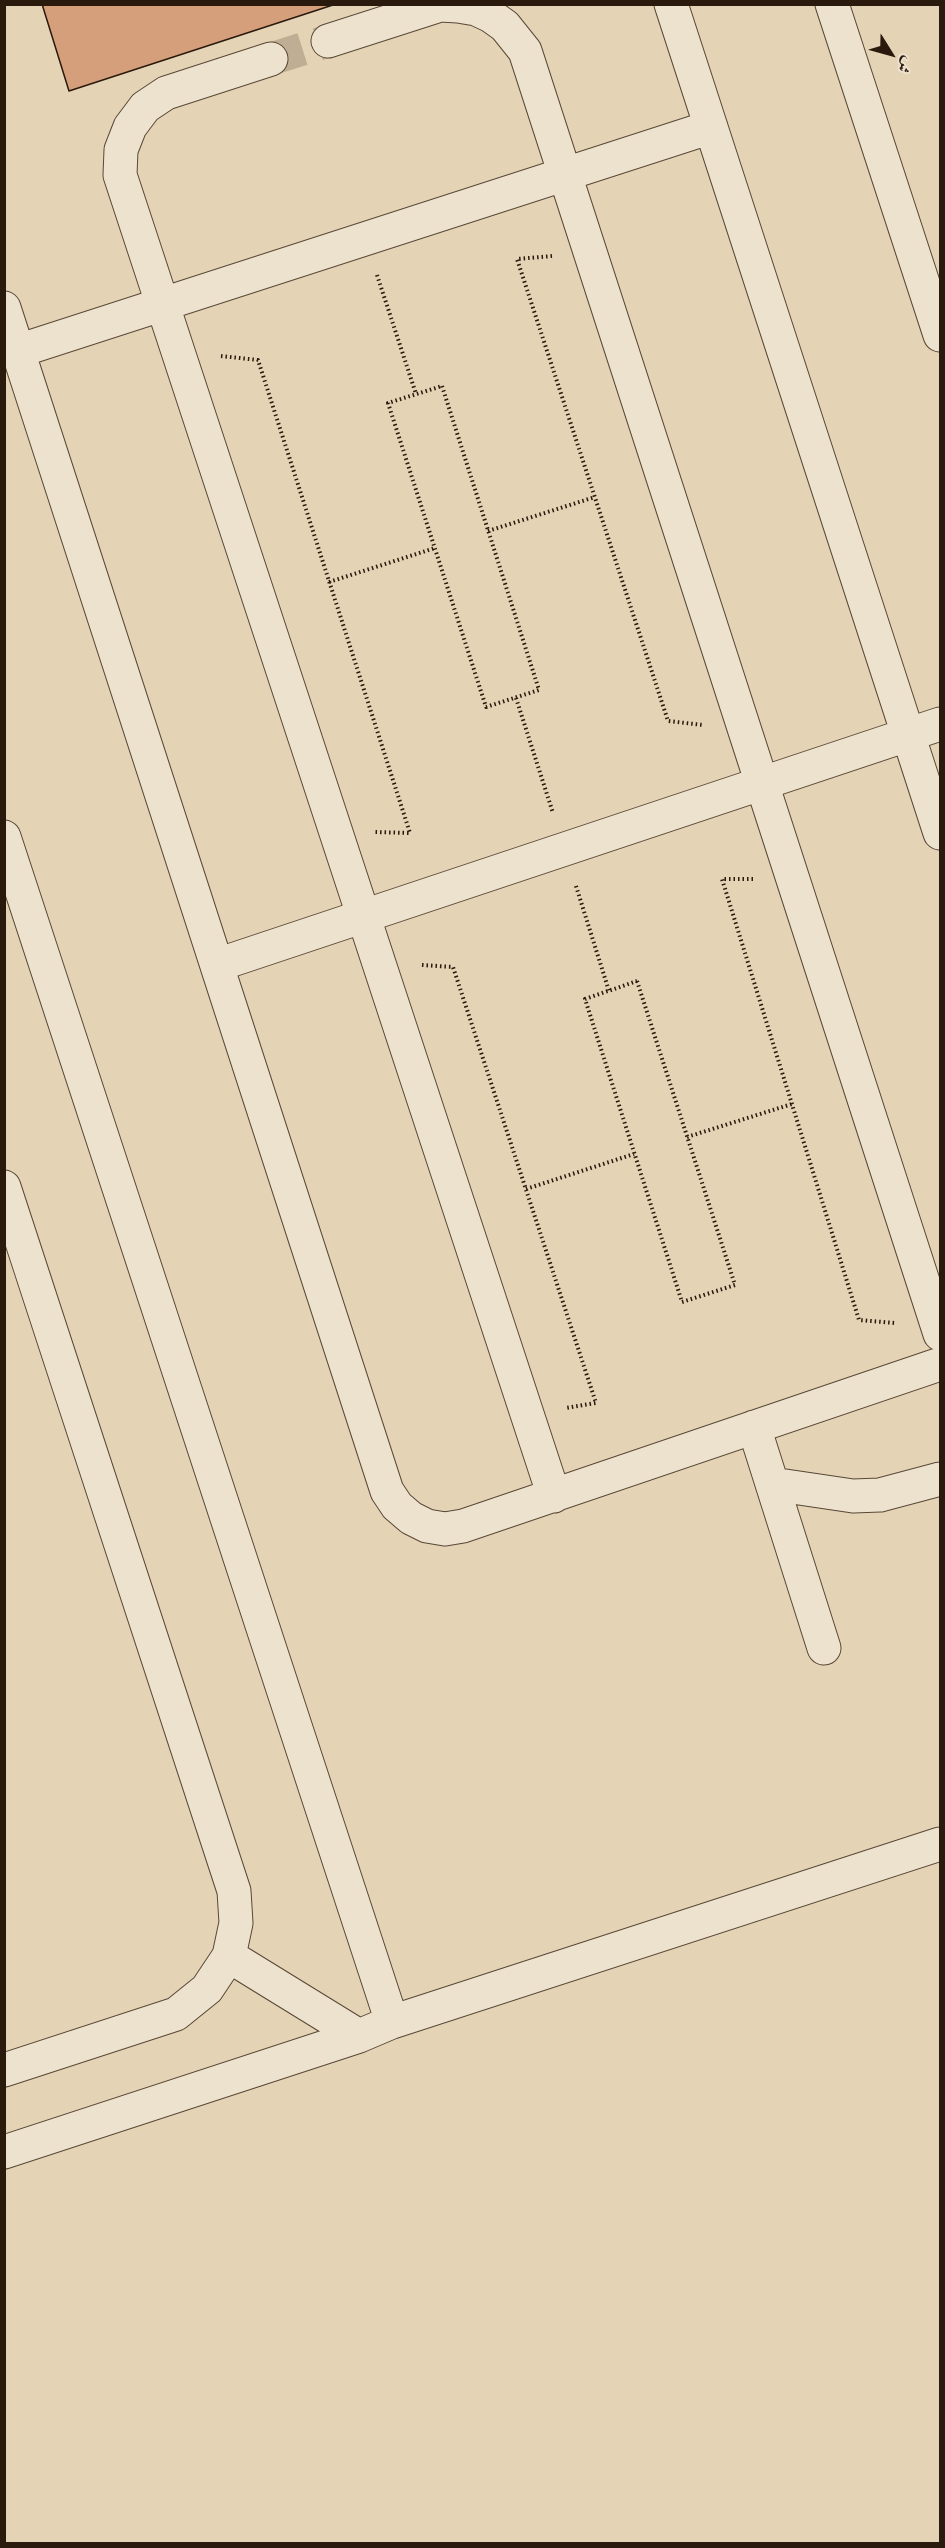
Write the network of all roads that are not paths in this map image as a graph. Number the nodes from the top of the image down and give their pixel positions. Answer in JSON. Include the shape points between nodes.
{"nodes":[{"id":1,"x":671,"y":4,"type":"edge"},
{"id":2,"x":832,"y":4,"type":"edge"},
{"id":3,"x":328,"y":40,"type":"tunnel mouth"},
{"id":4,"x":271,"y":59,"type":"tunnel mouth"},
{"id":5,"x":711,"y":127,"type":"junction"},
{"id":6,"x":565,"y":174,"type":"junction"},
{"id":7,"x":162,"y":304,"type":"junction"},
{"id":8,"x":4,"y":309,"type":"edge"},
{"id":9,"x":940,"y":335,"type":"edge"},
{"id":10,"x":18,"y":351,"type":"junction"},
{"id":11,"x":940,"y":724,"type":"edge"},
{"id":12,"x":909,"y":735,"type":"junction"},
{"id":13,"x":762,"y":784,"type":"junction"},
{"id":14,"x":940,"y":833,"type":"edge"},
{"id":15,"x":4,"y":837,"type":"edge"},
{"id":16,"x":363,"y":916,"type":"junction"},
{"id":17,"x":217,"y":965,"type":"junction"},
{"id":18,"x":4,"y":1187,"type":"edge"},
{"id":19,"x":939,"y":1330,"type":"edge"},
{"id":20,"x":940,"y":1364,"type":"edge"},
{"id":21,"x":754,"y":1427,"type":"junction"},
{"id":22,"x":940,"y":1479,"type":"edge"},
{"id":23,"x":772,"y":1484,"type":"junction"},
{"id":24,"x":554,"y":1496,"type":"junction"},
{"id":25,"x":824,"y":1648,"type":"dead end"},
{"id":26,"x":940,"y":1844,"type":"edge"},
{"id":27,"x":229,"y":1956,"type":"junction"},
{"id":28,"x":392,"y":2022,"type":"junction"},
{"id":29,"x":359,"y":2036,"type":"junction"},
{"id":30,"x":4,"y":2070,"type":"edge"},
{"id":31,"x":4,"y":2152,"type":"edge"}],
"edges":[{"from":1,"to":5,"type":"lane"},
{"from":2,"to":9,"type":"lane"},
{"from":3,"to":6,"type":"lane","via":[[440,5],[476,9],[491,16],[505,26],[525,51]]},
{"from":4,"to":7,"type":"lane","via":[[165,93],[145,107],[130,127],[121,150],[120,175]]},
{"from":5,"to":6,"type":"lane"},
{"from":5,"to":12,"type":"lane"},
{"from":6,"to":7,"type":"lane"},
{"from":6,"to":13,"type":"lane"},
{"from":7,"to":10,"type":"lane"},
{"from":7,"to":16,"type":"lane"},
{"from":8,"to":10,"type":"lane"},
{"from":10,"to":17,"type":"lane"},
{"from":11,"to":12,"type":"lane"},
{"from":12,"to":13,"type":"lane"},
{"from":12,"to":14,"type":"lane"},
{"from":13,"to":16,"type":"lane"},
{"from":13,"to":19,"type":"lane"},
{"from":15,"to":28,"type":"lane"},
{"from":16,"to":17,"type":"lane"},
{"from":16,"to":24,"type":"lane"},
{"from":17,"to":24,"type":"lane","via":[[392,1499],[411,1518],[445,1529]]},
{"from":18,"to":27,"type":"lane","via":[[234,1891],[236,1923]]},
{"from":20,"to":21,"type":"lane"},
{"from":21,"to":23,"type":"lane"},
{"from":21,"to":24,"type":"lane"},
{"from":22,"to":23,"type":"lane","via":[[880,1495],[853,1496]]},
{"from":23,"to":25,"type":"lane"},
{"from":26,"to":28,"type":"lane"},
{"from":27,"to":29,"type":"lane"},
{"from":27,"to":30,"type":"lane","via":[[207,1989],[176,2014]]},
{"from":28,"to":29,"type":"lane"},
{"from":29,"to":31,"type":"lane"}]}
